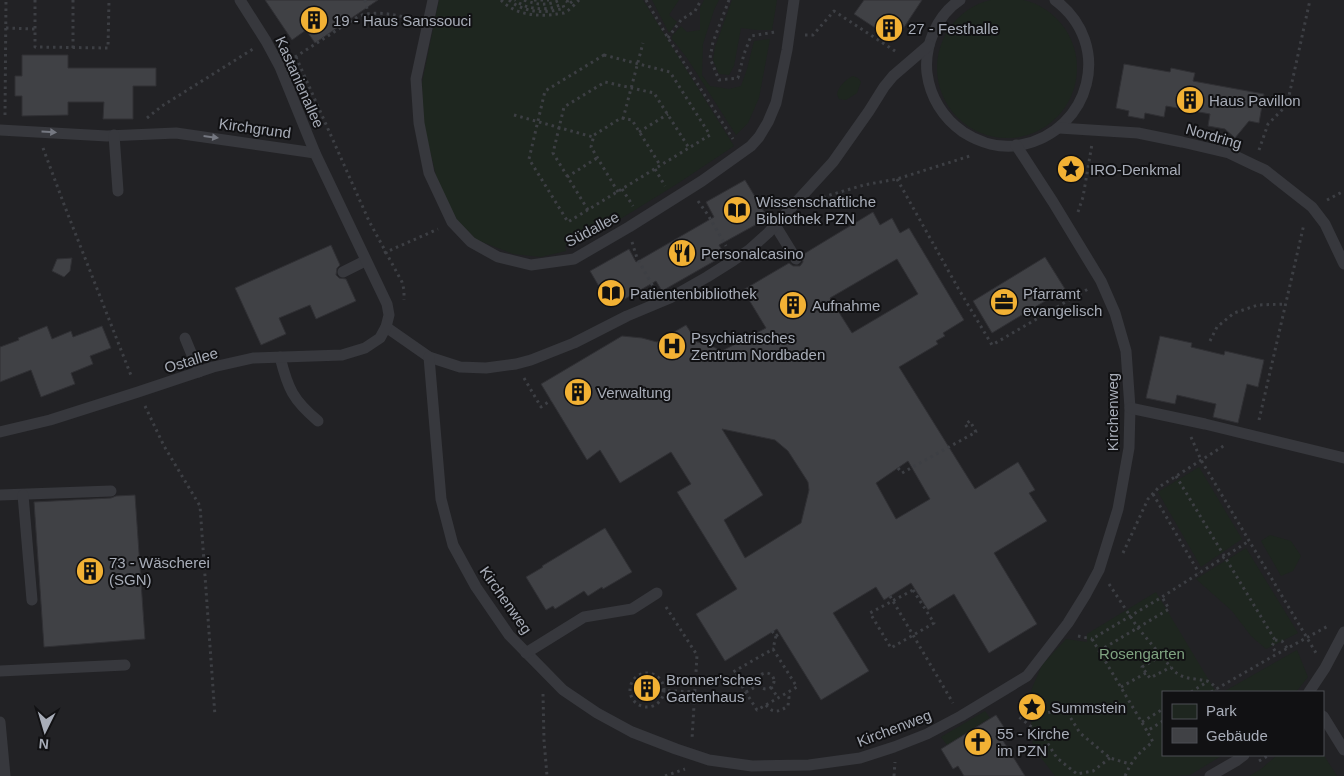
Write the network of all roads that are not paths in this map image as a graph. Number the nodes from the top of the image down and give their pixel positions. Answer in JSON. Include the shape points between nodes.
{"nodes":[{"id":1,"x":240,"y":0,"type":"edge"},
{"id":2,"x":433,"y":0,"type":"edge"},
{"id":3,"x":794,"y":0,"type":"edge"},
{"id":4,"x":960,"y":0,"type":"edge"},
{"id":5,"x":1055,"y":0,"type":"edge"},
{"id":6,"x":929,"y":45,"type":"junction"},
{"id":7,"x":1059,"y":128,"type":"junction"},
{"id":8,"x":3,"y":131,"type":"edge"},
{"id":9,"x":114,"y":136,"type":"junction"},
{"id":10,"x":1016,"y":146,"type":"junction"},
{"id":11,"x":315,"y":153,"type":"junction"},
{"id":12,"x":118,"y":191,"type":"dead end"},
{"id":13,"x":775,"y":225,"type":"junction"},
{"id":14,"x":796,"y":259,"type":"dead end"},
{"id":15,"x":365,"y":261,"type":"junction"},
{"id":16,"x":1344,"y":264,"type":"edge"},
{"id":17,"x":343,"y":272,"type":"dead end"},
{"id":18,"x":386,"y":327,"type":"junction"},
{"id":19,"x":185,"y":338,"type":"dead end"},
{"id":20,"x":280,"y":357,"type":"junction"},
{"id":21,"x":429,"y":357,"type":"junction"},
{"id":22,"x":199,"y":372,"type":"junction"},
{"id":23,"x":1130,"y":408,"type":"junction"},
{"id":24,"x":318,"y":421,"type":"dead end"},
{"id":25,"x":0,"y":432,"type":"edge"},
{"id":26,"x":1344,"y":458,"type":"edge"},
{"id":27,"x":111,"y":491,"type":"dead end"},
{"id":28,"x":23,"y":494,"type":"junction"},
{"id":29,"x":0,"y":496,"type":"edge"},
{"id":30,"x":657,"y":593,"type":"road end"},
{"id":31,"x":32,"y":600,"type":"dead end"},
{"id":32,"x":1344,"y":632,"type":"edge"},
{"id":33,"x":526,"y":653,"type":"junction"},
{"id":34,"x":125,"y":665,"type":"dead end"},
{"id":35,"x":0,"y":671,"type":"edge"},
{"id":36,"x":1310,"y":691,"type":"edge"},
{"id":37,"x":1324,"y":718,"type":"edge"},
{"id":38,"x":0,"y":722,"type":"edge"},
{"id":39,"x":1344,"y":750,"type":"edge"},
{"id":40,"x":1243,"y":756,"type":"edge"},
{"id":41,"x":5,"y":776,"type":"edge"},
{"id":42,"x":1210,"y":776,"type":"edge"}],
"edges":[{"from":1,"to":11,"type":"lane","name":"Kastanienallee","via":[[280,67]]},
{"from":2,"to":3,"type":"lane","name":"Südallee","via":[[416,79],[419,123],[429,173],[452,222],[471,242],[498,257],[531,265],[574,259],[687,190],[751,146],[776,103]]},
{"from":4,"to":6,"type":"lane","via":[[940,21]]},
{"from":5,"to":7,"type":"lane","via":[[1078,25],[1089,60],[1082,97],[1074,112]]},
{"from":6,"to":10,"type":"lane","via":[[929,84],[940,109],[956,127],[970,136],[987,143]]},
{"from":6,"to":13,"type":"lane","via":[[884,87],[832,162]]},
{"from":7,"to":10,"type":"lane","via":[[1039,140]]},
{"from":7,"to":16,"type":"lane","name":"Nordring","via":[[1138,133],[1229,154],[1265,170],[1312,207],[1325,224]]},
{"from":8,"to":9,"type":"lane","name":"Kirchgrund","one_way":true},
{"from":9,"to":11,"type":"lane","name":"Kirchgrund","one_way":true,"via":[[176,133]]},
{"from":9,"to":12,"type":"lane"},
{"from":10,"to":23,"type":"lane","name":"Kirchenweg","via":[[1101,281],[1115,313],[1126,352]]},
{"from":11,"to":15,"type":"lane"},
{"from":13,"to":14,"type":"lane"},
{"from":13,"to":21,"type":"lane","via":[[749,250],[670,298],[531,360],[486,368],[460,367]]},
{"from":15,"to":17,"type":"lane"},
{"from":15,"to":18,"type":"lane","via":[[387,304]]},
{"from":18,"to":20,"type":"lane","name":"Ostallee","via":[[380,338],[365,348],[342,355]]},
{"from":18,"to":21,"type":"lane"},
{"from":19,"to":22,"type":"lane"},
{"from":20,"to":22,"type":"lane","name":"Ostallee","via":[[253,358]]},
{"from":20,"to":24,"type":"lane","via":[[291,393]]},
{"from":21,"to":33,"type":"lane","name":"Kirchenweg","via":[[441,499],[453,545],[476,587],[509,635]]},
{"from":22,"to":25,"type":"lane","name":"Ostallee","via":[[50,420]]},
{"from":23,"to":26,"type":"lane"},
{"from":23,"to":33,"type":"lane","name":"Kirchenweg","via":[[1129,448],[1118,509],[1099,570],[1068,623],[1027,676],[927,734],[860,758],[809,765],[752,766],[709,760],[632,732],[596,713],[563,690]]},
{"from":27,"to":28,"type":"lane"},
{"from":28,"to":29,"type":"lane"},
{"from":28,"to":31,"type":"lane"},
{"from":30,"to":33,"type":"lane","via":[[632,609],[584,618]]},
{"from":32,"to":36,"type":"lane"},
{"from":34,"to":35,"type":"lane"},
{"from":37,"to":39,"type":"lane"},
{"from":38,"to":41,"type":"lane"},
{"from":40,"to":42,"type":"lane"}]}
